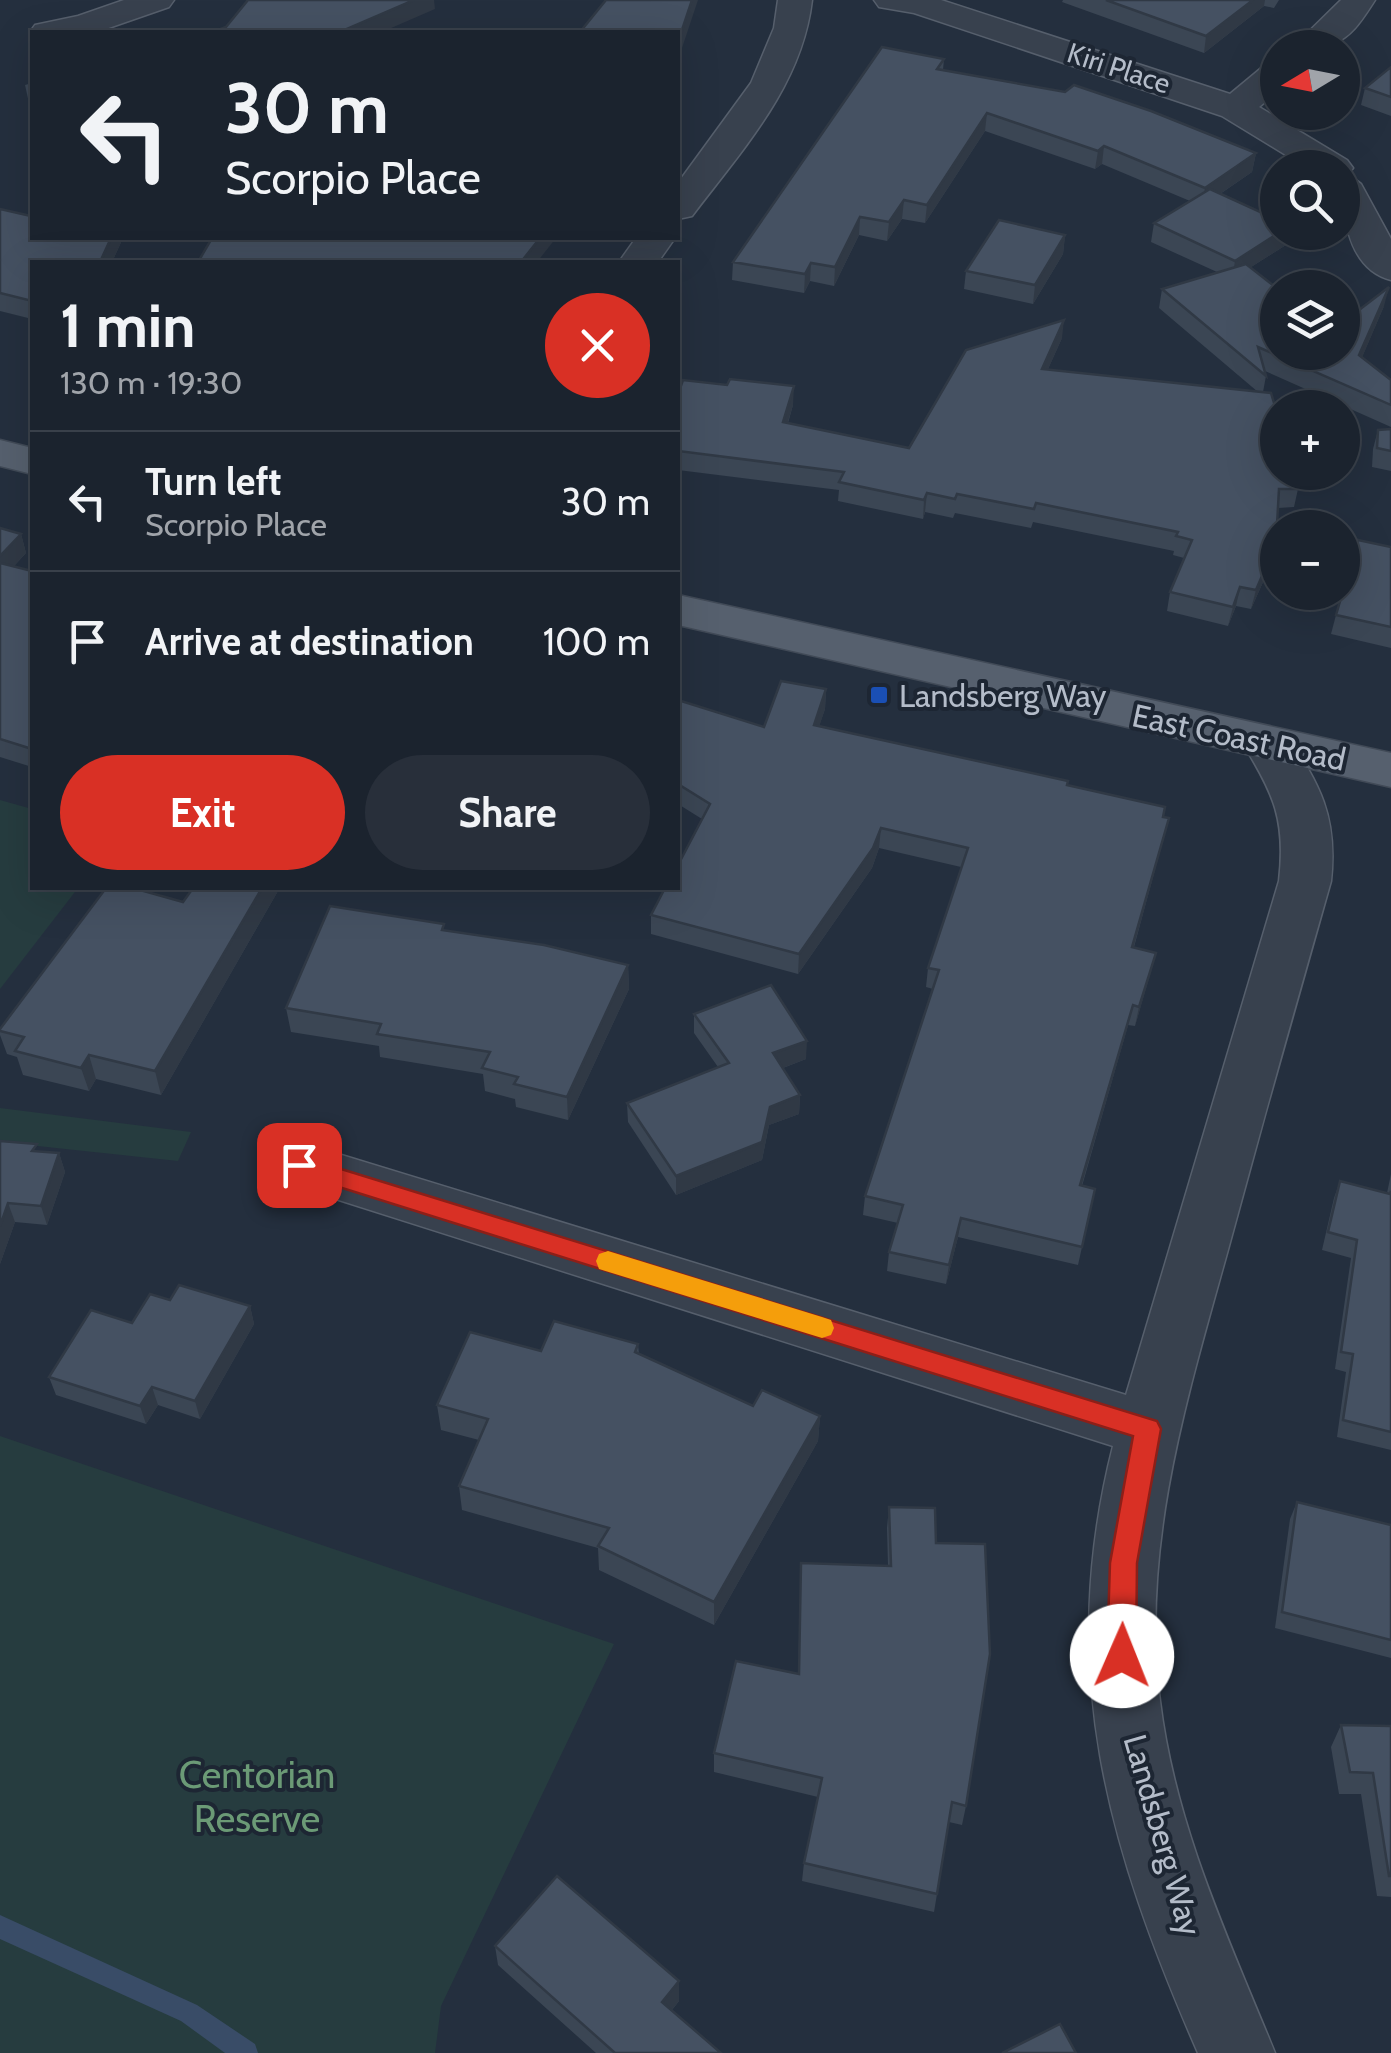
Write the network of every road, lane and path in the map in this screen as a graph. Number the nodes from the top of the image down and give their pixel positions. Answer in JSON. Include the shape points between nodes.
{"nodes":[{"id":1,"x":157,"y":0,"type":"edge"},
{"id":2,"x":795,"y":0,"type":"edge"},
{"id":3,"x":891,"y":0,"type":"edge"},
{"id":4,"x":1358,"y":0,"type":"edge"},
{"id":5,"x":58,"y":30,"type":"edge"},
{"id":6,"x":1330,"y":30,"type":"edge"},
{"id":7,"x":1260,"y":88,"type":"edge"},
{"id":8,"x":1235,"y":108,"type":"junction"},
{"id":9,"x":1304,"y":150,"type":"edge"},
{"id":10,"x":680,"y":205,"type":"edge"},
{"id":11,"x":1360,"y":218,"type":"edge"},
{"id":12,"x":1391,"y":268,"type":"edge"},
{"id":13,"x":0,"y":453,"type":"edge"},
{"id":14,"x":30,"y":460,"type":"edge"},
{"id":15,"x":680,"y":610,"type":"edge"},
{"id":16,"x":1268,"y":744,"type":"junction"},
{"id":17,"x":1391,"y":770,"type":"edge"},
{"id":18,"x":299,"y":1165,"type":"dead end"},
{"id":19,"x":1148,"y":1429,"type":"junction"},
{"id":20,"x":1237,"y":2053,"type":"edge"}],
"edges":[{"from":1,"to":5,"type":"street"},
{"from":2,"to":10,"type":"street","via":[[791,33],[769,84]]},
{"from":3,"to":8,"type":"street","name":"Kiri Place"},
{"from":4,"to":6,"type":"street"},
{"from":7,"to":8,"type":"street"},
{"from":8,"to":9,"type":"street","name":"Kiri Place"},
{"from":11,"to":12,"type":"street"},
{"from":13,"to":14,"type":"main road"},
{"from":15,"to":16,"type":"main road","name":"East Coast Road"},
{"from":16,"to":17,"type":"main road","name":"East Coast Road"},
{"from":16,"to":19,"type":"street","name":"Landsberg Way","via":[[1302,800],[1310,840],[1304,881]]},
{"from":18,"to":19,"type":"street"},
{"from":19,"to":20,"type":"street","name":"Landsberg Way","via":[[1123,1563],[1122,1656],[1136,1757],[1166,1872]]}]}
